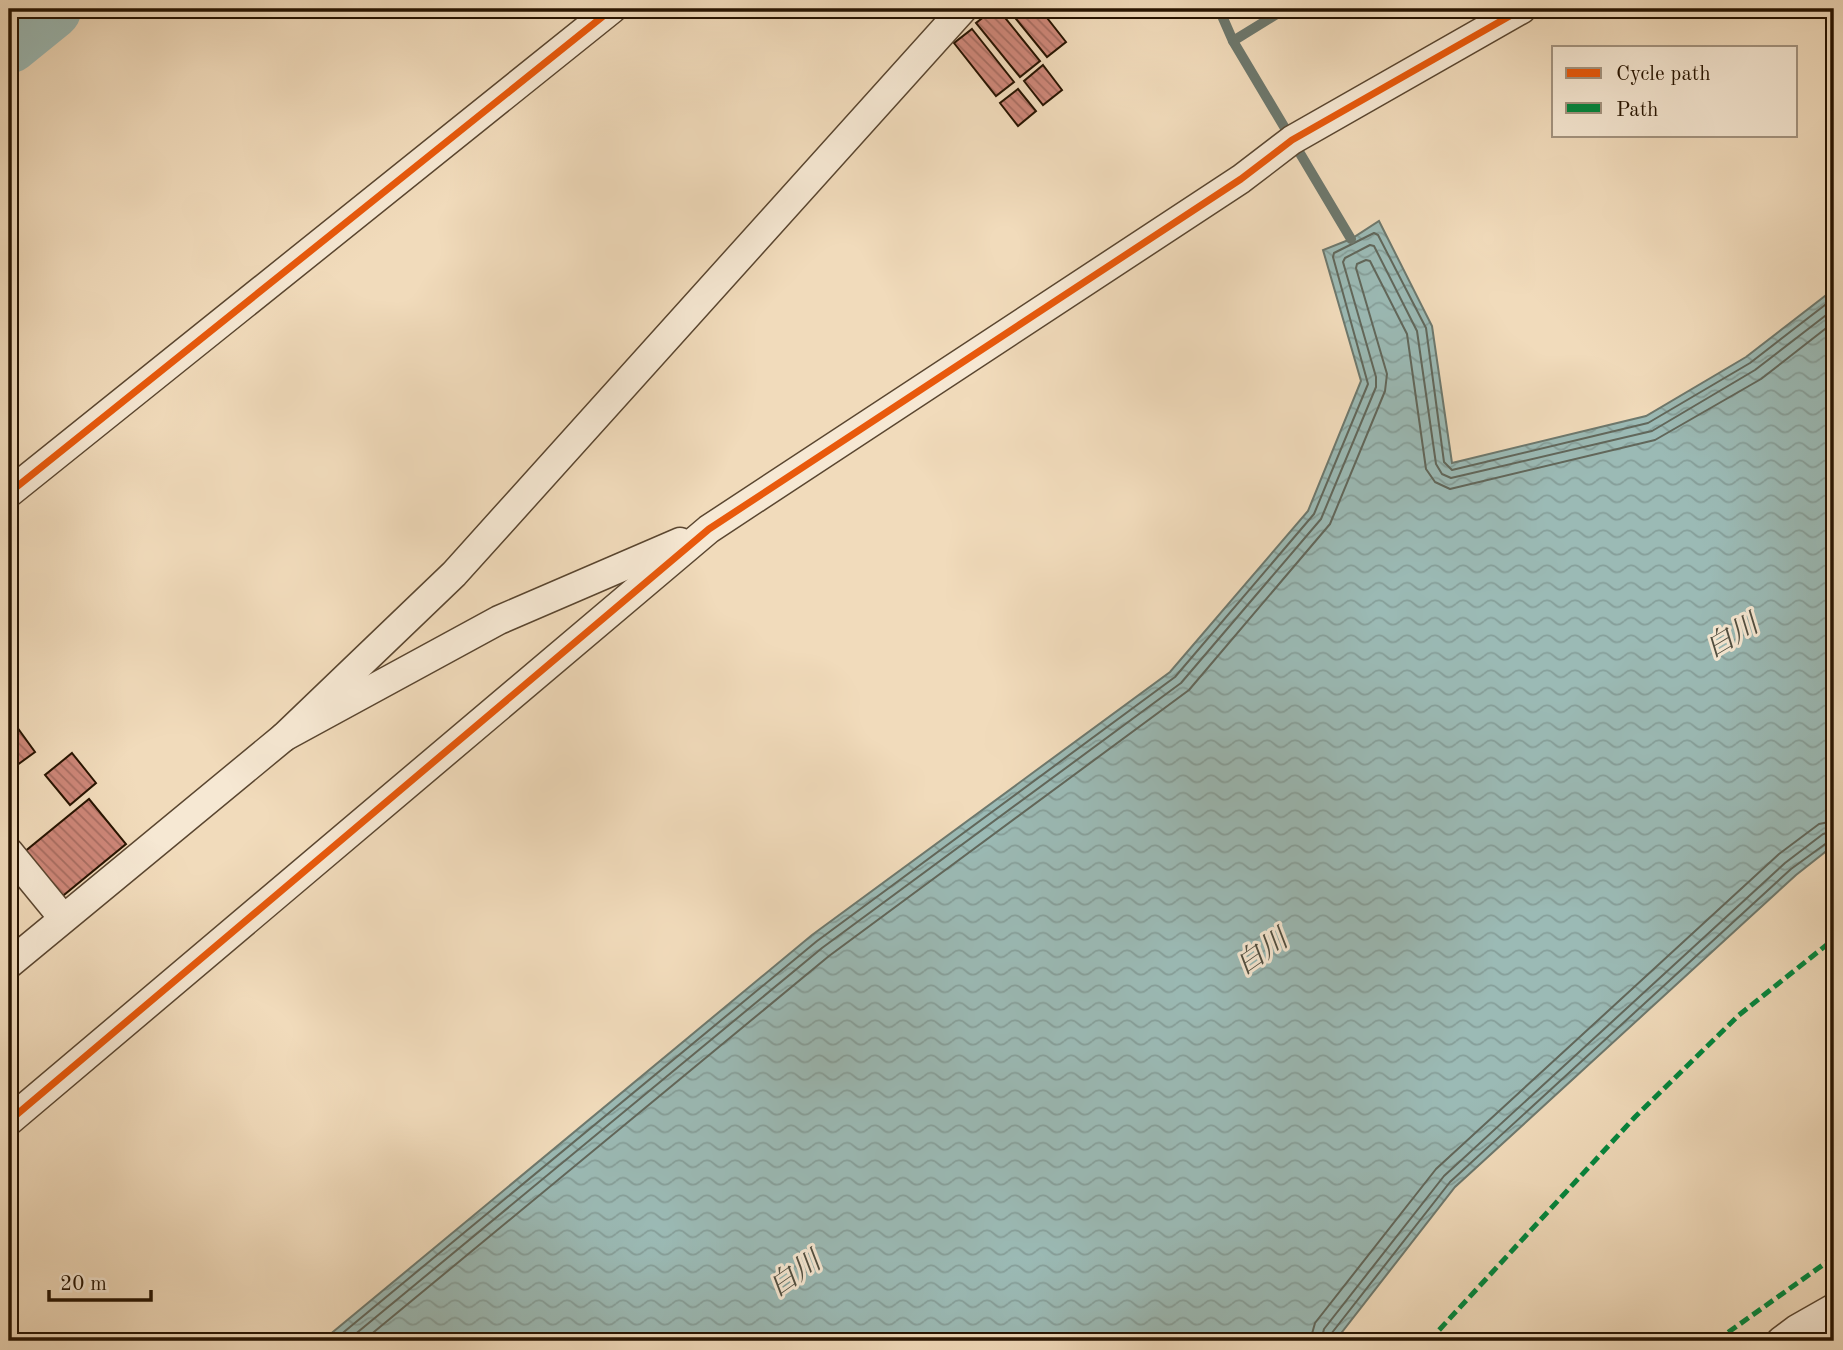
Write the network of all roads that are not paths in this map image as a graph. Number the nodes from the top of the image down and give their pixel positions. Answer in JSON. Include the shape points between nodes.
{"nodes":[{"id":1,"x":612,"y":9,"type":"edge"},
{"id":2,"x":962,"y":9,"type":"edge"},
{"id":3,"x":1521,"y":9,"type":"edge"},
{"id":4,"x":9,"y":493,"type":"edge"},
{"id":5,"x":709,"y":529,"type":"junction"},
{"id":6,"x":284,"y":737,"type":"junction"},
{"id":7,"x":9,"y":852,"type":"edge"},
{"id":8,"x":63,"y":918,"type":"junction"},
{"id":9,"x":9,"y":964,"type":"edge"},
{"id":10,"x":9,"y":1121,"type":"edge"},
{"id":11,"x":1834,"y":1308,"type":"edge"},
{"id":12,"x":1834,"y":1338,"type":"edge"},
{"id":13,"x":1781,"y":1341,"type":"edge"},
{"id":14,"x":1827,"y":1341,"type":"edge"}],
"edges":[{"from":1,"to":4,"type":"street"},
{"from":2,"to":6,"type":"street","via":[[454,574]]},
{"from":3,"to":5,"type":"street","via":[[1292,140],[1241,180]]},
{"from":5,"to":6,"type":"street","via":[[499,620]]},
{"from":5,"to":10,"type":"street"},
{"from":6,"to":8,"type":"street"},
{"from":7,"to":8,"type":"street"},
{"from":8,"to":9,"type":"street"},
{"from":11,"to":13,"type":"street"},
{"from":12,"to":14,"type":"street"}]}
